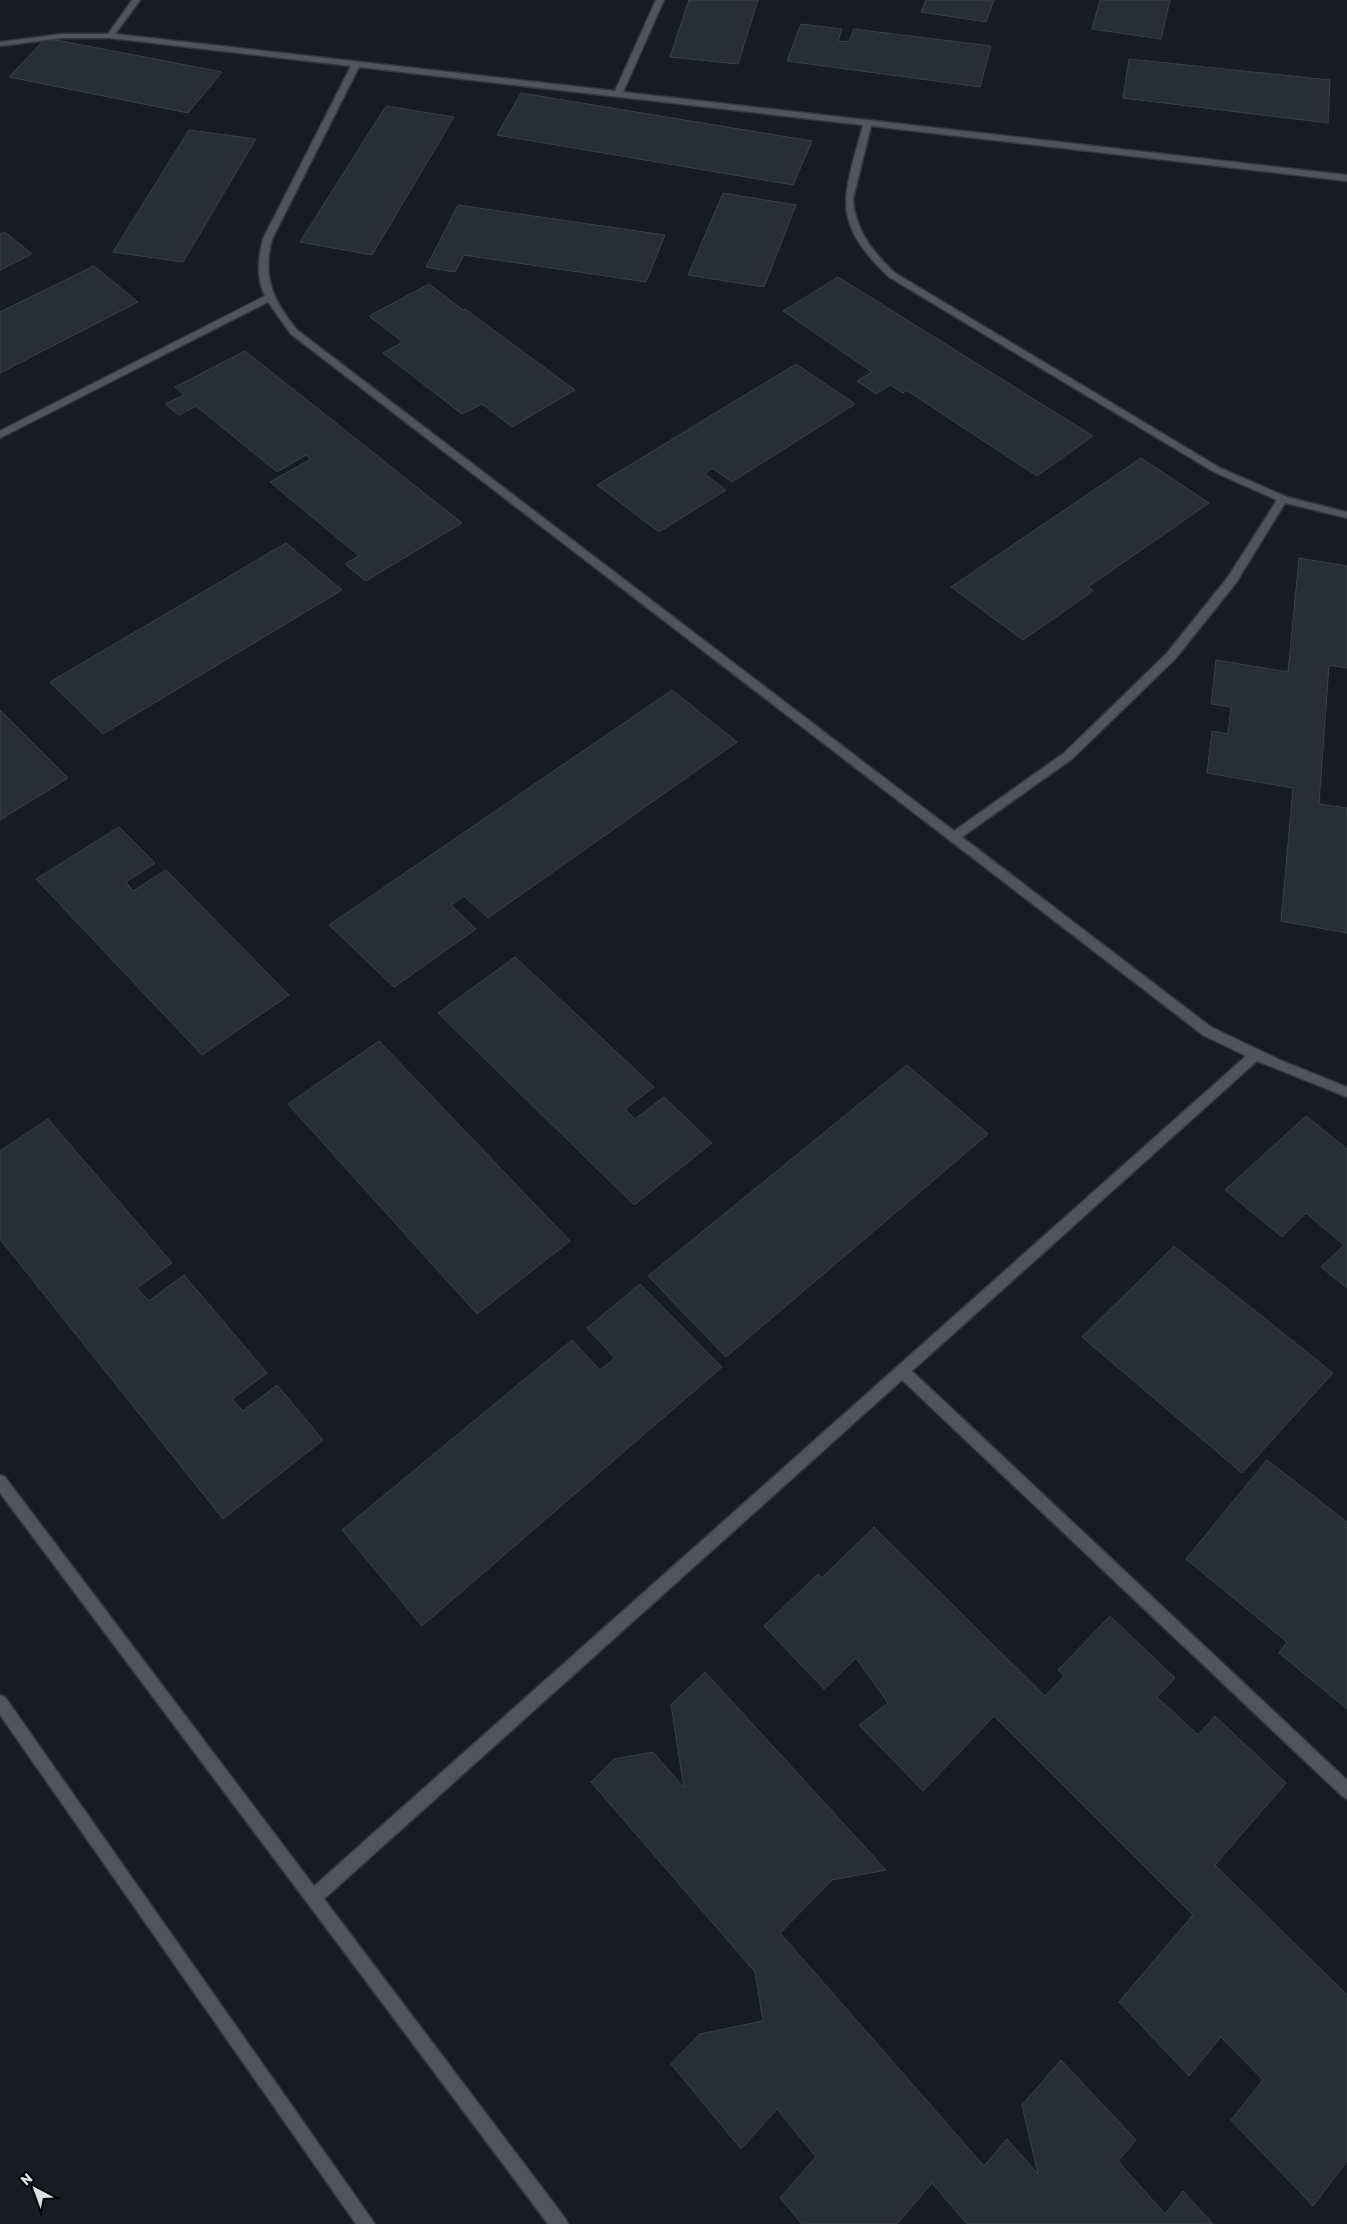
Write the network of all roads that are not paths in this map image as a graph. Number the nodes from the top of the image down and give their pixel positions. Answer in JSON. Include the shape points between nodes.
{"nodes":[{"id":1,"x":136,"y":0,"type":"edge"},
{"id":2,"x":660,"y":0,"type":"edge"},
{"id":3,"x":110,"y":36,"type":"junction"},
{"id":4,"x":0,"y":44,"type":"edge"},
{"id":5,"x":356,"y":64,"type":"junction"},
{"id":6,"x":618,"y":94,"type":"junction"},
{"id":7,"x":868,"y":123,"type":"junction"},
{"id":8,"x":1347,"y":178,"type":"edge"},
{"id":9,"x":269,"y":298,"type":"junction"},
{"id":10,"x":0,"y":434,"type":"edge"},
{"id":11,"x":1284,"y":499,"type":"junction"},
{"id":12,"x":1347,"y":514,"type":"edge"},
{"id":13,"x":954,"y":838,"type":"junction"},
{"id":14,"x":1255,"y":1056,"type":"junction"},
{"id":15,"x":1347,"y":1092,"type":"edge"},
{"id":16,"x":902,"y":1372,"type":"junction"},
{"id":17,"x":0,"y":1482,"type":"edge"},
{"id":18,"x":0,"y":1702,"type":"edge"},
{"id":19,"x":1347,"y":1791,"type":"edge"},
{"id":20,"x":313,"y":1898,"type":"junction"},
{"id":21,"x":366,"y":2224,"type":"edge"},
{"id":22,"x":559,"y":2224,"type":"edge"}],
"edges":[{"from":1,"to":3,"type":"street"},
{"from":2,"to":6,"type":"street"},
{"from":3,"to":4,"type":"street","via":[[62,36]]},
{"from":3,"to":5,"type":"street"},
{"from":5,"to":6,"type":"street"},
{"from":5,"to":9,"type":"street","via":[[268,236],[262,263]]},
{"from":6,"to":7,"type":"street"},
{"from":7,"to":8,"type":"street"},
{"from":7,"to":11,"type":"street","via":[[849,199],[855,229],[876,260],[892,275],[1217,470]]},
{"from":9,"to":10,"type":"street"},
{"from":9,"to":13,"type":"street","via":[[294,332]]},
{"from":11,"to":12,"type":"street"},
{"from":11,"to":13,"type":"street","via":[[1232,580],[1171,656],[1068,756]]},
{"from":13,"to":14,"type":"street","via":[[1207,1031]]},
{"from":14,"to":15,"type":"street"},
{"from":14,"to":16,"type":"street"},
{"from":16,"to":19,"type":"street"},
{"from":16,"to":20,"type":"street"},
{"from":17,"to":20,"type":"street"},
{"from":18,"to":21,"type":"street"},
{"from":20,"to":22,"type":"street"}]}
